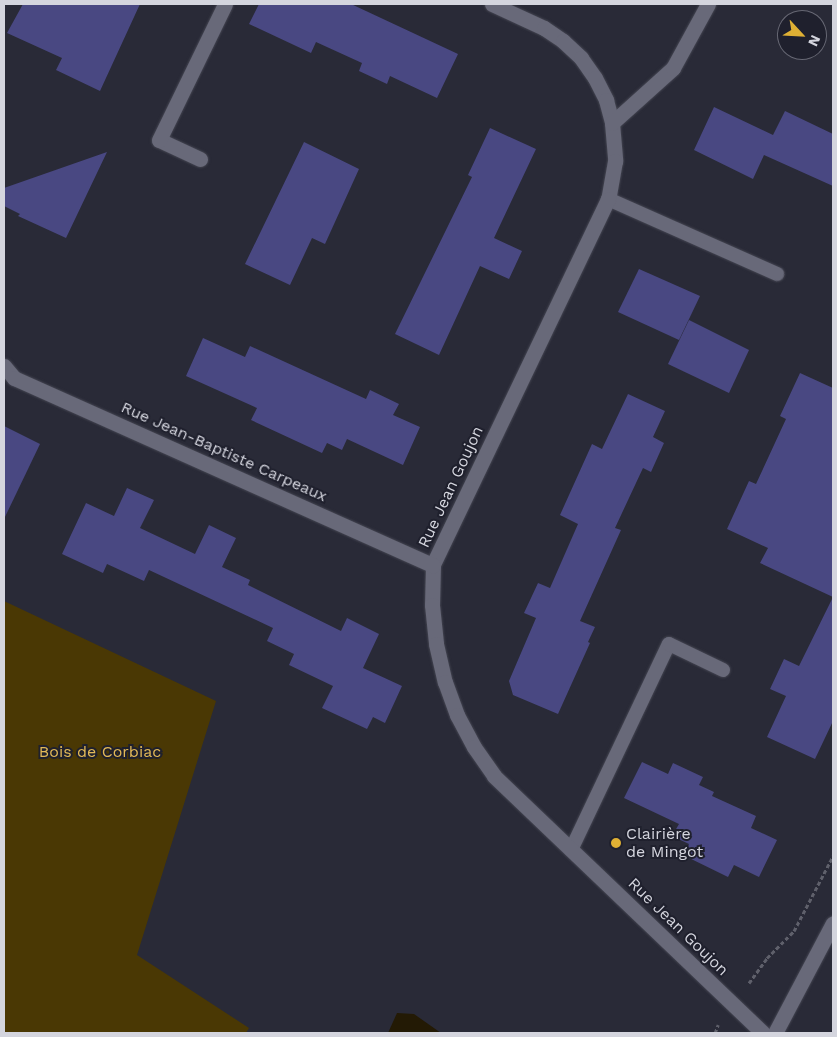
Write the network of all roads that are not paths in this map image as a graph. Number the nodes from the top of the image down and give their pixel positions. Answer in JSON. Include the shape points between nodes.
{"nodes":[{"id":1,"x":225,"y":4,"type":"edge"},
{"id":2,"x":492,"y":4,"type":"edge"},
{"id":3,"x":708,"y":4,"type":"edge"},
{"id":4,"x":612,"y":123,"type":"junction"},
{"id":5,"x":200,"y":159,"type":"dead end"},
{"id":6,"x":608,"y":199,"type":"junction"},
{"id":7,"x":777,"y":274,"type":"dead end"},
{"id":8,"x":4,"y":366,"type":"edge"},
{"id":9,"x":433,"y":565,"type":"junction"},
{"id":10,"x":723,"y":670,"type":"dead end"},
{"id":11,"x":571,"y":850,"type":"junction"},
{"id":12,"x":833,"y":923,"type":"edge"},
{"id":13,"x":763,"y":1033,"type":"edge"},
{"id":14,"x":775,"y":1033,"type":"edge"}],
"edges":[{"from":1,"to":5,"type":"street","via":[[159,140]]},
{"from":2,"to":4,"type":"street","name":"Rue Jean Goujon","via":[[544,28],[569,47],[595,78],[606,100]]},
{"from":3,"to":4,"type":"street","via":[[673,68]]},
{"from":4,"to":6,"type":"street","name":"Rue Jean Goujon","via":[[615,161]]},
{"from":6,"to":7,"type":"lane"},
{"from":6,"to":9,"type":"street","name":"Rue Jean Goujon"},
{"from":8,"to":9,"type":"street","name":"Rue Jean-Baptiste Carpeaux","via":[[14,378]]},
{"from":9,"to":11,"type":"street","name":"Rue Jean Goujon","via":[[432,605],[436,644],[457,715],[494,776]]},
{"from":10,"to":11,"type":"lane","via":[[669,644]]},
{"from":11,"to":13,"type":"street","name":"Rue Jean Goujon"},
{"from":12,"to":14,"type":"street"}]}
